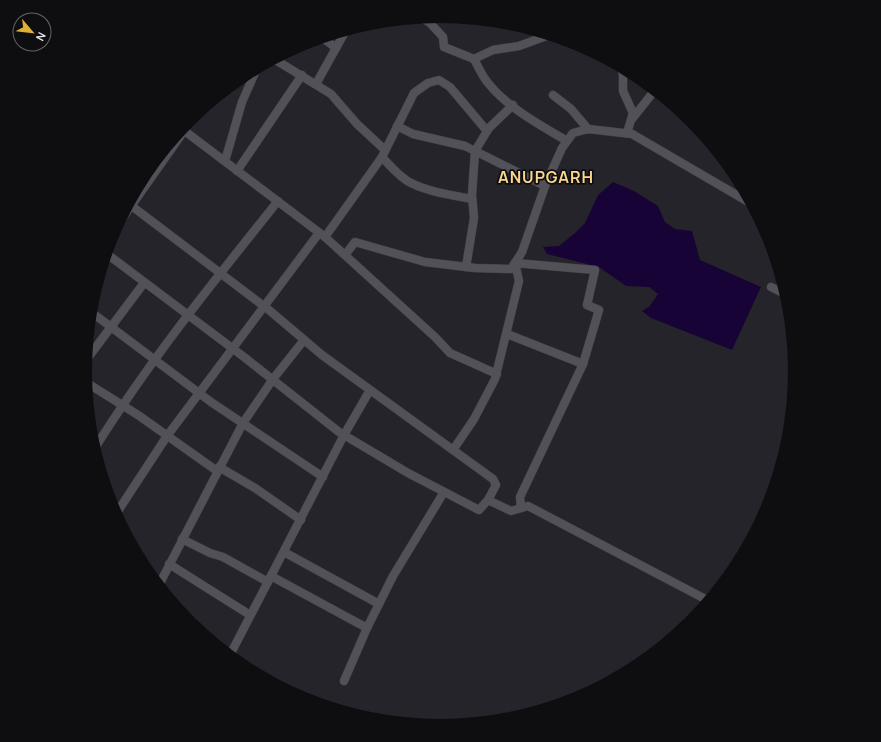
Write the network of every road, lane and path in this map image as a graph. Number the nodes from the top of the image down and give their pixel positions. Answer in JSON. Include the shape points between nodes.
{"nodes":[{"id":1,"x":430,"y":23,"type":"edge"},
{"id":2,"x":342,"y":37,"type":"edge"},
{"id":3,"x":541,"y":38,"type":"edge"},
{"id":4,"x":327,"y":42,"type":"edge"},
{"id":5,"x":336,"y":48,"type":"junction"},
{"id":6,"x":474,"y":58,"type":"junction"},
{"id":7,"x":280,"y":63,"type":"edge"},
{"id":8,"x":302,"y":75,"type":"junction"},
{"id":9,"x":623,"y":75,"type":"edge"},
{"id":10,"x":253,"y":78,"type":"edge"},
{"id":11,"x":316,"y":84,"type":"junction"},
{"id":12,"x":553,"y":94,"type":"dead end"},
{"id":13,"x":652,"y":95,"type":"edge"},
{"id":14,"x":513,"y":105,"type":"junction"},
{"id":15,"x":631,"y":121,"type":"junction"},
{"id":16,"x":397,"y":126,"type":"junction"},
{"id":17,"x":588,"y":129,"type":"junction"},
{"id":18,"x":487,"y":131,"type":"junction"},
{"id":19,"x":187,"y":133,"type":"edge"},
{"id":20,"x":628,"y":133,"type":"junction"},
{"id":21,"x":567,"y":141,"type":"junction"},
{"id":22,"x":475,"y":151,"type":"junction"},
{"id":23,"x":384,"y":153,"type":"junction"},
{"id":24,"x":225,"y":161,"type":"junction"},
{"id":25,"x":237,"y":171,"type":"junction"},
{"id":26,"x":545,"y":186,"type":"junction"},
{"id":27,"x":472,"y":199,"type":"junction"},
{"id":28,"x":743,"y":199,"type":"edge"},
{"id":29,"x":278,"y":201,"type":"junction"},
{"id":30,"x":134,"y":206,"type":"edge"},
{"id":31,"x":322,"y":235,"type":"junction"},
{"id":32,"x":345,"y":255,"type":"junction"},
{"id":33,"x":112,"y":258,"type":"edge"},
{"id":34,"x":515,"y":263,"type":"junction"},
{"id":35,"x":466,"y":267,"type":"junction"},
{"id":36,"x":221,"y":273,"type":"junction"},
{"id":37,"x":144,"y":283,"type":"junction"},
{"id":38,"x":771,"y":287,"type":"dead end"},
{"id":39,"x":779,"y":291,"type":"edge"},
{"id":40,"x":264,"y":306,"type":"junction"},
{"id":41,"x":97,"y":316,"type":"edge"},
{"id":42,"x":188,"y":316,"type":"junction"},
{"id":43,"x":110,"y":327,"type":"junction"},
{"id":44,"x":507,"y":334,"type":"junction"},
{"id":45,"x":304,"y":340,"type":"junction"},
{"id":46,"x":233,"y":348,"type":"junction"},
{"id":47,"x":93,"y":351,"type":"edge"},
{"id":48,"x":154,"y":360,"type":"junction"},
{"id":49,"x":583,"y":364,"type":"junction"},
{"id":50,"x":497,"y":374,"type":"junction"},
{"id":51,"x":273,"y":379,"type":"junction"},
{"id":52,"x":93,"y":387,"type":"edge"},
{"id":53,"x":370,"y":390,"type":"junction"},
{"id":54,"x":199,"y":393,"type":"junction"},
{"id":55,"x":122,"y":405,"type":"junction"},
{"id":56,"x":243,"y":424,"type":"junction"},
{"id":57,"x":344,"y":435,"type":"junction"},
{"id":58,"x":167,"y":436,"type":"junction"},
{"id":59,"x":99,"y":441,"type":"edge"},
{"id":60,"x":453,"y":450,"type":"junction"},
{"id":61,"x":218,"y":469,"type":"junction"},
{"id":62,"x":324,"y":477,"type":"junction"},
{"id":63,"x":444,"y":492,"type":"junction"},
{"id":64,"x":488,"y":500,"type":"junction"},
{"id":65,"x":120,"y":507,"type":"edge"},
{"id":66,"x":521,"y":508,"type":"junction"},
{"id":67,"x":301,"y":520,"type":"junction"},
{"id":68,"x":182,"y":539,"type":"junction"},
{"id":69,"x":284,"y":552,"type":"junction"},
{"id":70,"x":169,"y":564,"type":"junction"},
{"id":71,"x":270,"y":579,"type":"junction"},
{"id":72,"x":162,"y":580,"type":"edge"},
{"id":73,"x":704,"y":598,"type":"edge"},
{"id":74,"x":379,"y":604,"type":"junction"},
{"id":75,"x":250,"y":615,"type":"junction"},
{"id":76,"x":367,"y":628,"type":"junction"},
{"id":77,"x":233,"y":650,"type":"edge"},
{"id":78,"x":344,"y":681,"type":"dead end"}],
"edges":[{"from":1,"to":6,"type":"street","via":[[444,37],[444,48]]},
{"from":2,"to":5,"type":"street"},
{"from":3,"to":6,"type":"street","via":[[519,46],[493,50]]},
{"from":4,"to":5,"type":"street"},
{"from":5,"to":11,"type":"street"},
{"from":6,"to":14,"type":"street","via":[[487,83]]},
{"from":7,"to":8,"type":"street"},
{"from":8,"to":11,"type":"street"},
{"from":8,"to":25,"type":"street"},
{"from":9,"to":15,"type":"street","via":[[623,91],[633,113]]},
{"from":10,"to":24,"type":"street","via":[[242,102]]},
{"from":11,"to":23,"type":"street","via":[[331,94]]},
{"from":12,"to":17,"type":"street","via":[[571,109]]},
{"from":13,"to":15,"type":"street"},
{"from":14,"to":18,"type":"street"},
{"from":14,"to":21,"type":"street","via":[[536,123]]},
{"from":15,"to":20,"type":"street"},
{"from":16,"to":18,"type":"street","via":[[414,93],[428,83],[439,80],[450,87]]},
{"from":16,"to":22,"type":"street","via":[[413,134],[458,144]]},
{"from":16,"to":23,"type":"street"},
{"from":17,"to":20,"type":"street"},
{"from":17,"to":21,"type":"street","via":[[573,133]]},
{"from":18,"to":22,"type":"street"},
{"from":19,"to":24,"type":"street"},
{"from":20,"to":28,"type":"street"},
{"from":21,"to":26,"type":"street"},
{"from":22,"to":26,"type":"street"},
{"from":22,"to":27,"type":"street"},
{"from":23,"to":27,"type":"street","via":[[393,169],[409,182]]},
{"from":23,"to":31,"type":"street"},
{"from":24,"to":25,"type":"street"},
{"from":25,"to":29,"type":"street"},
{"from":26,"to":34,"type":"street","via":[[522,252]]},
{"from":27,"to":35,"type":"street","via":[[474,218]]},
{"from":29,"to":31,"type":"street"},
{"from":29,"to":36,"type":"street"},
{"from":30,"to":36,"type":"street"},
{"from":31,"to":32,"type":"street"},
{"from":31,"to":40,"type":"street"},
{"from":32,"to":35,"type":"street","via":[[355,242],[425,262]]},
{"from":32,"to":50,"type":"street","via":[[436,337],[450,353]]},
{"from":33,"to":37,"type":"street"},
{"from":34,"to":35,"type":"street","via":[[511,269]]},
{"from":34,"to":44,"type":"street","via":[[519,281]]},
{"from":34,"to":49,"type":"street","via":[[595,270],[587,305],[599,310]]},
{"from":36,"to":40,"type":"street"},
{"from":36,"to":42,"type":"street"},
{"from":37,"to":42,"type":"street"},
{"from":37,"to":43,"type":"street"},
{"from":38,"to":39,"type":"street"},
{"from":40,"to":45,"type":"street"},
{"from":40,"to":46,"type":"street"},
{"from":41,"to":43,"type":"street"},
{"from":42,"to":46,"type":"street"},
{"from":42,"to":48,"type":"street"},
{"from":43,"to":47,"type":"street"},
{"from":43,"to":48,"type":"street"},
{"from":44,"to":49,"type":"street"},
{"from":44,"to":50,"type":"street"},
{"from":45,"to":51,"type":"street"},
{"from":45,"to":53,"type":"street"},
{"from":46,"to":51,"type":"street"},
{"from":46,"to":54,"type":"street"},
{"from":48,"to":54,"type":"street"},
{"from":48,"to":55,"type":"street"},
{"from":49,"to":66,"type":"street","via":[[520,497]]},
{"from":50,"to":60,"type":"street","via":[[474,419]]},
{"from":51,"to":56,"type":"street"},
{"from":51,"to":57,"type":"street"},
{"from":52,"to":55,"type":"street"},
{"from":53,"to":57,"type":"street"},
{"from":53,"to":60,"type":"street"},
{"from":54,"to":56,"type":"street"},
{"from":54,"to":58,"type":"street"},
{"from":55,"to":58,"type":"street"},
{"from":55,"to":59,"type":"street"},
{"from":56,"to":61,"type":"street"},
{"from":56,"to":62,"type":"street"},
{"from":57,"to":62,"type":"street"},
{"from":57,"to":63,"type":"street"},
{"from":58,"to":61,"type":"street"},
{"from":58,"to":65,"type":"street"},
{"from":60,"to":64,"type":"street","via":[[493,479],[496,485]]},
{"from":61,"to":67,"type":"street","via":[[255,488]]},
{"from":61,"to":68,"type":"street"},
{"from":62,"to":67,"type":"street"},
{"from":63,"to":64,"type":"street","via":[[479,510]]},
{"from":63,"to":74,"type":"street"},
{"from":64,"to":66,"type":"street","via":[[511,512]]},
{"from":66,"to":73,"type":"street","via":[[528,506]]},
{"from":67,"to":69,"type":"street"},
{"from":68,"to":70,"type":"street"},
{"from":68,"to":71,"type":"street"},
{"from":69,"to":71,"type":"street"},
{"from":69,"to":74,"type":"street"},
{"from":70,"to":72,"type":"street"},
{"from":70,"to":75,"type":"street"},
{"from":71,"to":75,"type":"street"},
{"from":71,"to":76,"type":"street"},
{"from":74,"to":76,"type":"street"},
{"from":75,"to":77,"type":"street"},
{"from":76,"to":78,"type":"street"}]}
